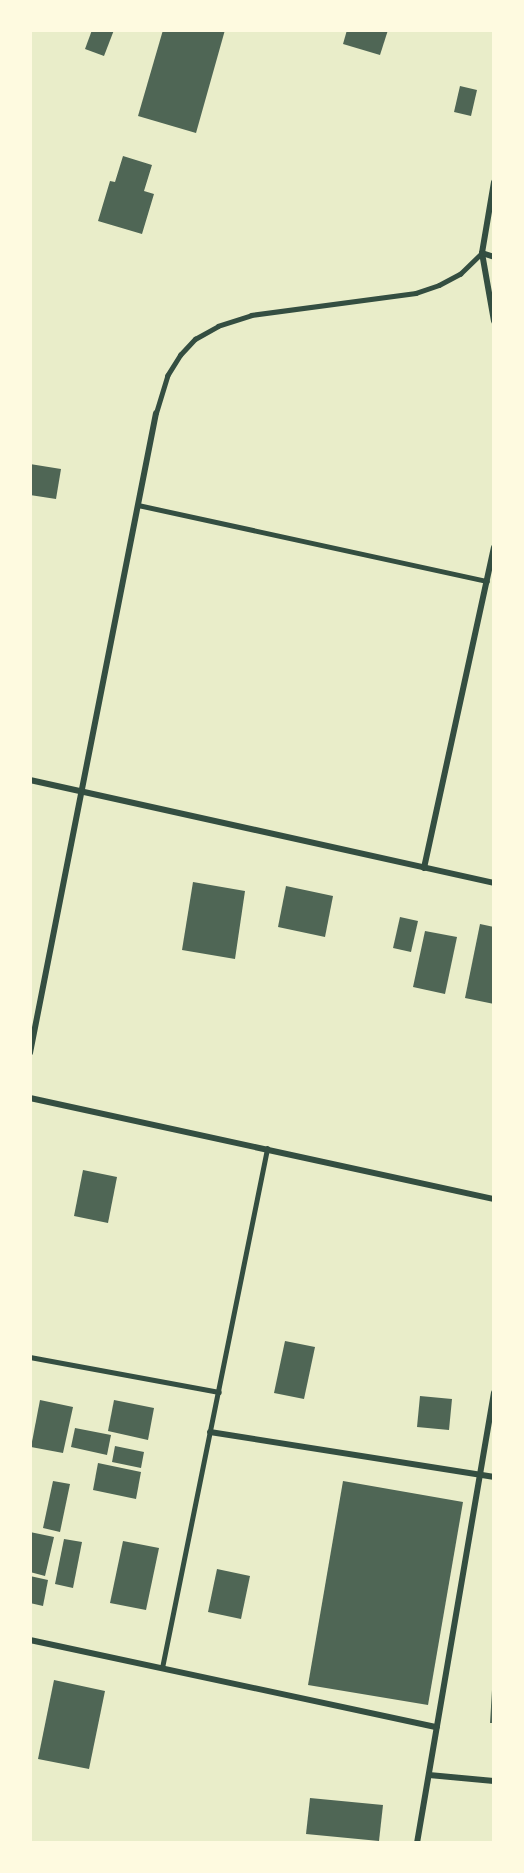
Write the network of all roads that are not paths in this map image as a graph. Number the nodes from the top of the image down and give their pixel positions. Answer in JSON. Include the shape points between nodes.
{"nodes":[{"id":1,"x":494,"y":182,"type":"edge"},
{"id":2,"x":482,"y":253,"type":"junction"},
{"id":3,"x":494,"y":257,"type":"edge"},
{"id":4,"x":494,"y":321,"type":"edge"},
{"id":5,"x":156,"y":413,"type":"joint"},
{"id":6,"x":138,"y":505,"type":"junction"},
{"id":7,"x":494,"y":548,"type":"edge"},
{"id":8,"x":487,"y":581,"type":"junction"},
{"id":9,"x":30,"y":780,"type":"edge"},
{"id":10,"x":83,"y":790,"type":"junction"},
{"id":11,"x":424,"y":868,"type":"junction"},
{"id":12,"x":494,"y":883,"type":"edge"},
{"id":13,"x":30,"y":1053,"type":"edge"},
{"id":14,"x":30,"y":1098,"type":"edge"},
{"id":15,"x":267,"y":1149,"type":"junction"},
{"id":16,"x":494,"y":1199,"type":"edge"},
{"id":17,"x":30,"y":1357,"type":"edge"},
{"id":18,"x":219,"y":1392,"type":"junction"},
{"id":19,"x":494,"y":1393,"type":"edge"},
{"id":20,"x":210,"y":1432,"type":"junction"},
{"id":21,"x":480,"y":1475,"type":"junction"},
{"id":22,"x":494,"y":1477,"type":"edge"},
{"id":23,"x":30,"y":1640,"type":"edge"},
{"id":24,"x":162,"y":1668,"type":"junction"},
{"id":25,"x":437,"y":1727,"type":"junction"},
{"id":26,"x":429,"y":1775,"type":"junction"},
{"id":27,"x":494,"y":1781,"type":"edge"},
{"id":28,"x":417,"y":1843,"type":"edge"}],
"edges":[{"from":1,"to":2,"type":"street"},
{"from":2,"to":3,"type":"street"},
{"from":2,"to":4,"type":"street"},
{"from":2,"to":5,"type":"lane","via":[[460,274],[416,293],[251,315],[218,326],[195,339],[180,355],[167,376]]},
{"from":5,"to":6,"type":"street"},
{"from":6,"to":8,"type":"lane"},
{"from":6,"to":10,"type":"street"},
{"from":7,"to":8,"type":"street"},
{"from":8,"to":11,"type":"street"},
{"from":9,"to":10,"type":"street"},
{"from":10,"to":11,"type":"street"},
{"from":10,"to":13,"type":"street"},
{"from":11,"to":12,"type":"street"},
{"from":14,"to":15,"type":"street"},
{"from":15,"to":16,"type":"street"},
{"from":15,"to":18,"type":"lane"},
{"from":17,"to":18,"type":"lane"},
{"from":18,"to":20,"type":"lane"},
{"from":19,"to":21,"type":"street"},
{"from":20,"to":21,"type":"street"},
{"from":20,"to":24,"type":"lane"},
{"from":21,"to":22,"type":"street"},
{"from":21,"to":25,"type":"street"},
{"from":23,"to":24,"type":"street"},
{"from":24,"to":25,"type":"street"},
{"from":25,"to":26,"type":"street"},
{"from":26,"to":27,"type":"street"},
{"from":26,"to":28,"type":"street"}]}
